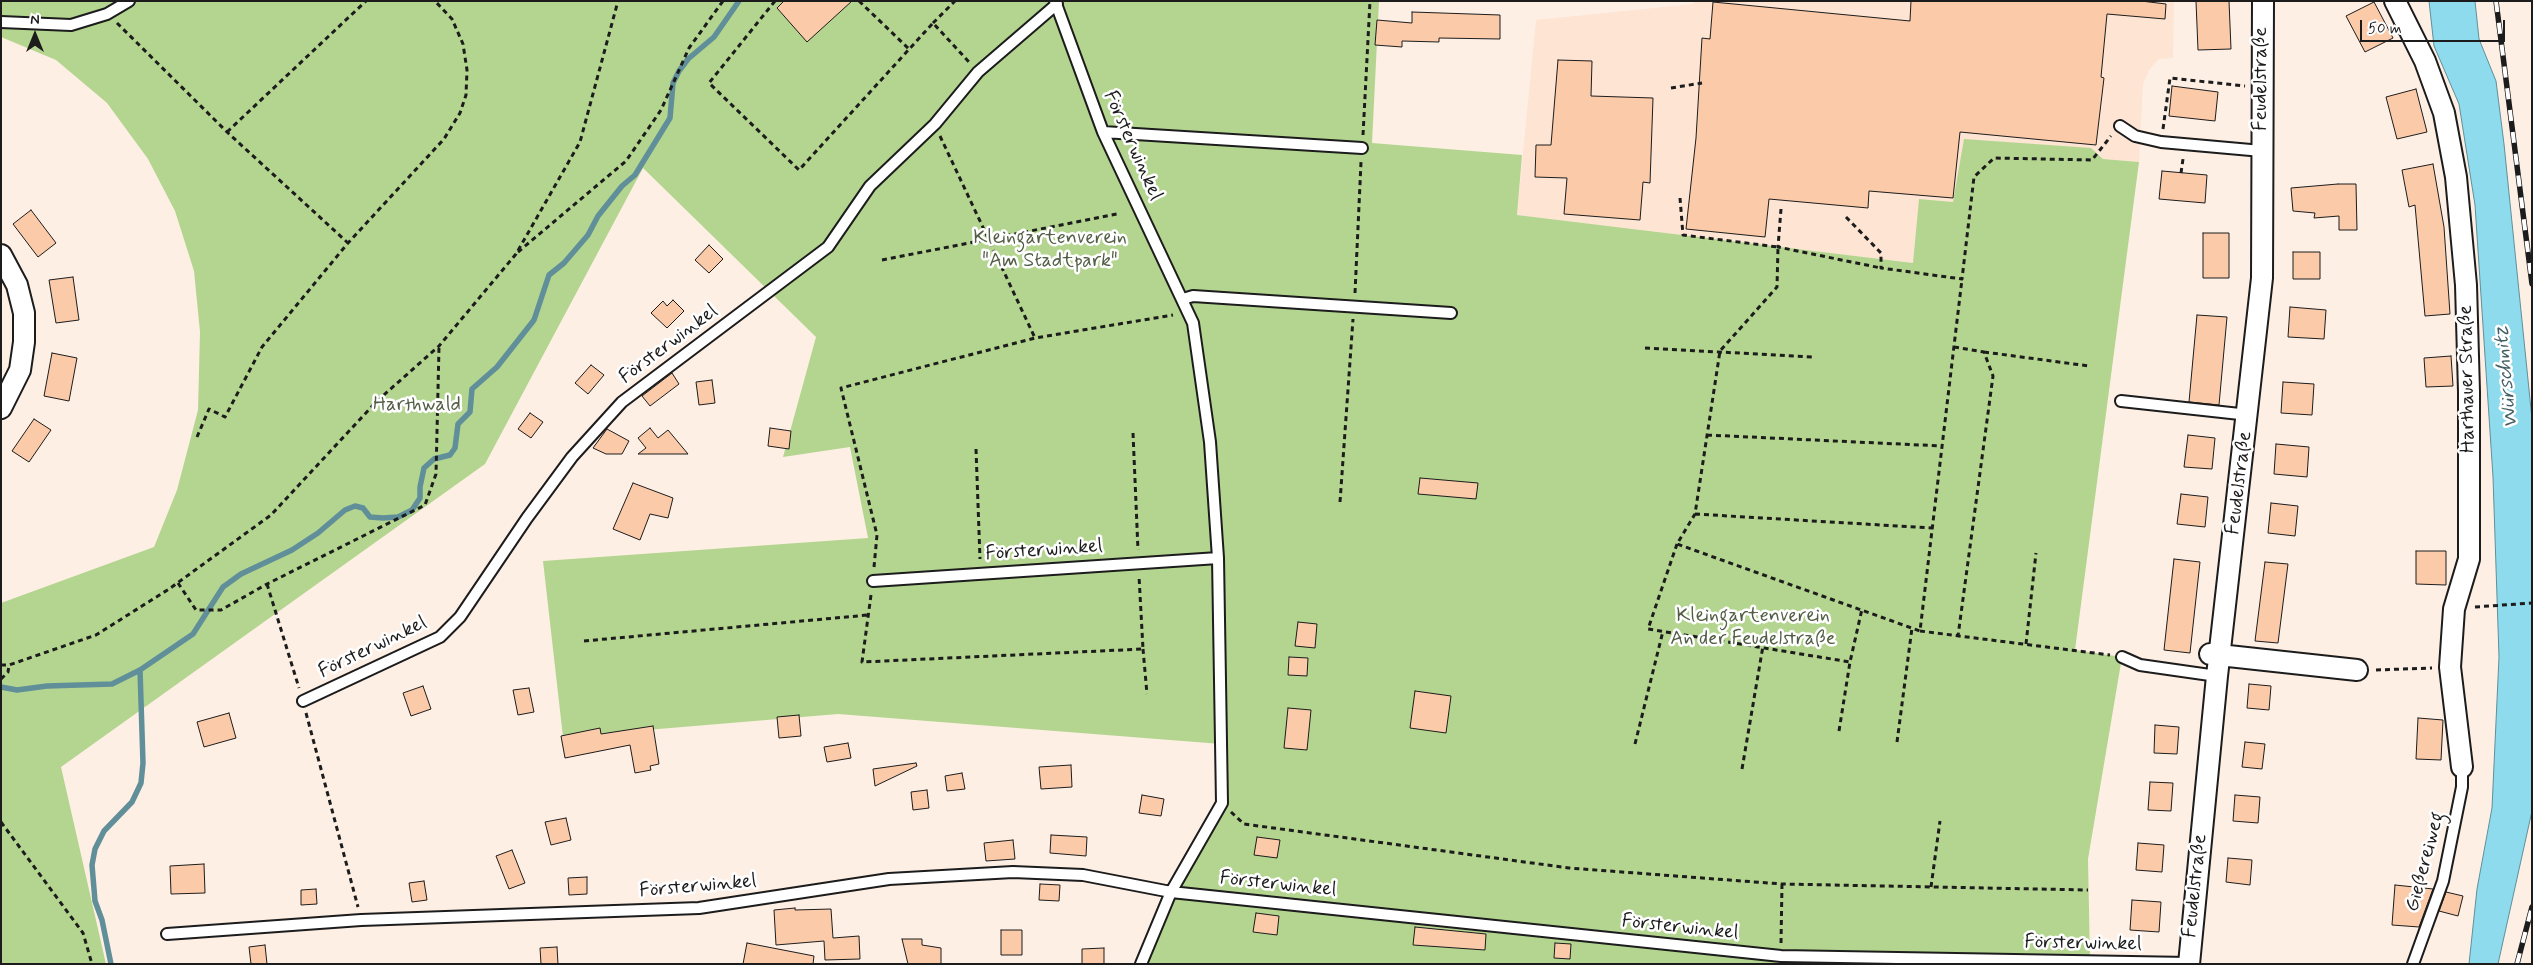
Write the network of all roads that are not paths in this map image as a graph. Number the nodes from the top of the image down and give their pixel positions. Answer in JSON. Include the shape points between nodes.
{"nodes":[{"id":1,"x":129,"y":1,"type":"edge"},
{"id":2,"x":2263,"y":1,"type":"edge"},
{"id":3,"x":2395,"y":1,"type":"edge"},
{"id":4,"x":1056,"y":3,"type":"edge"},
{"id":5,"x":1,"y":22,"type":"edge"},
{"id":6,"x":2120,"y":126,"type":"road end"},
{"id":7,"x":1103,"y":132,"type":"junction"},
{"id":8,"x":1362,"y":148,"type":"road end"},
{"id":9,"x":2262,"y":151,"type":"junction"},
{"id":10,"x":1,"y":255,"type":"edge"},
{"id":11,"x":1183,"y":299,"type":"junction"},
{"id":12,"x":1451,"y":314,"type":"dead end"},
{"id":13,"x":2121,"y":401,"type":"dead end"},
{"id":14,"x":1,"y":408,"type":"edge"},
{"id":15,"x":2249,"y":416,"type":"junction"},
{"id":16,"x":1218,"y":558,"type":"junction"},
{"id":17,"x":873,"y":581,"type":"road end"},
{"id":18,"x":2215,"y":654,"type":"junction"},
{"id":19,"x":2122,"y":657,"type":"road end"},
{"id":20,"x":2357,"y":670,"type":"road end"},
{"id":21,"x":2217,"y":676,"type":"junction"},
{"id":22,"x":303,"y":702,"type":"road end"},
{"id":23,"x":2462,"y":766,"type":"joint"},
{"id":24,"x":1171,"y":892,"type":"junction"},
{"id":25,"x":167,"y":934,"type":"dead end"},
{"id":26,"x":2189,"y":963,"type":"edge"},
{"id":27,"x":1141,"y":964,"type":"edge"},
{"id":28,"x":2414,"y":964,"type":"edge"}],
"edges":[{"from":1,"to":5,"type":"lane","via":[[107,14],[71,25]]},
{"from":2,"to":9,"type":"street","name":"Feudelstraße"},
{"from":3,"to":23,"type":"street","name":"Harthauer Straße","via":[[2425,61],[2444,113],[2456,177],[2466,285],[2470,559],[2454,609],[2450,667]]},
{"from":4,"to":7,"type":"lane","name":"Försterwinkel"},
{"from":4,"to":22,"type":"lane","name":"Försterwinkel","via":[[978,72],[935,124],[870,186],[828,247],[622,402],[572,457],[460,617],[440,637]]},
{"from":6,"to":9,"type":"lane","via":[[2135,136],[2161,142]]},
{"from":7,"to":8,"type":"lane"},
{"from":7,"to":11,"type":"lane","name":"Försterwinkel"},
{"from":9,"to":15,"type":"street","name":"Feudelstraße","via":[[2262,278]]},
{"from":10,"to":14,"type":"street","via":[[17,285],[24,313],[20,370]]},
{"from":11,"to":12,"type":"lane","via":[[1193,296]]},
{"from":11,"to":16,"type":"lane","name":"Försterwinkel","via":[[1194,324],[1210,442]]},
{"from":13,"to":15,"type":"lane"},
{"from":15,"to":18,"type":"street","name":"Feudelstraße"},
{"from":16,"to":17,"type":"lane","name":"Försterwinkel"},
{"from":16,"to":24,"type":"lane","name":"Försterwinkel","via":[[1222,803]]},
{"from":18,"to":20,"type":"street"},
{"from":18,"to":21,"type":"street","name":"Feudelstraße"},
{"from":19,"to":21,"type":"lane","via":[[2140,665]]},
{"from":21,"to":26,"type":"street","name":"Feudelstraße"},
{"from":23,"to":28,"type":"lane","name":"Gießereiweg","via":[[2462,787],[2443,881]]},
{"from":24,"to":25,"type":"lane","name":"Försterwinkel","via":[[1083,875],[1013,872],[889,879],[699,908],[361,920]]},
{"from":24,"to":26,"type":"lane","name":"Försterwinkel","via":[[1781,956]]},
{"from":24,"to":27,"type":"lane"}]}
